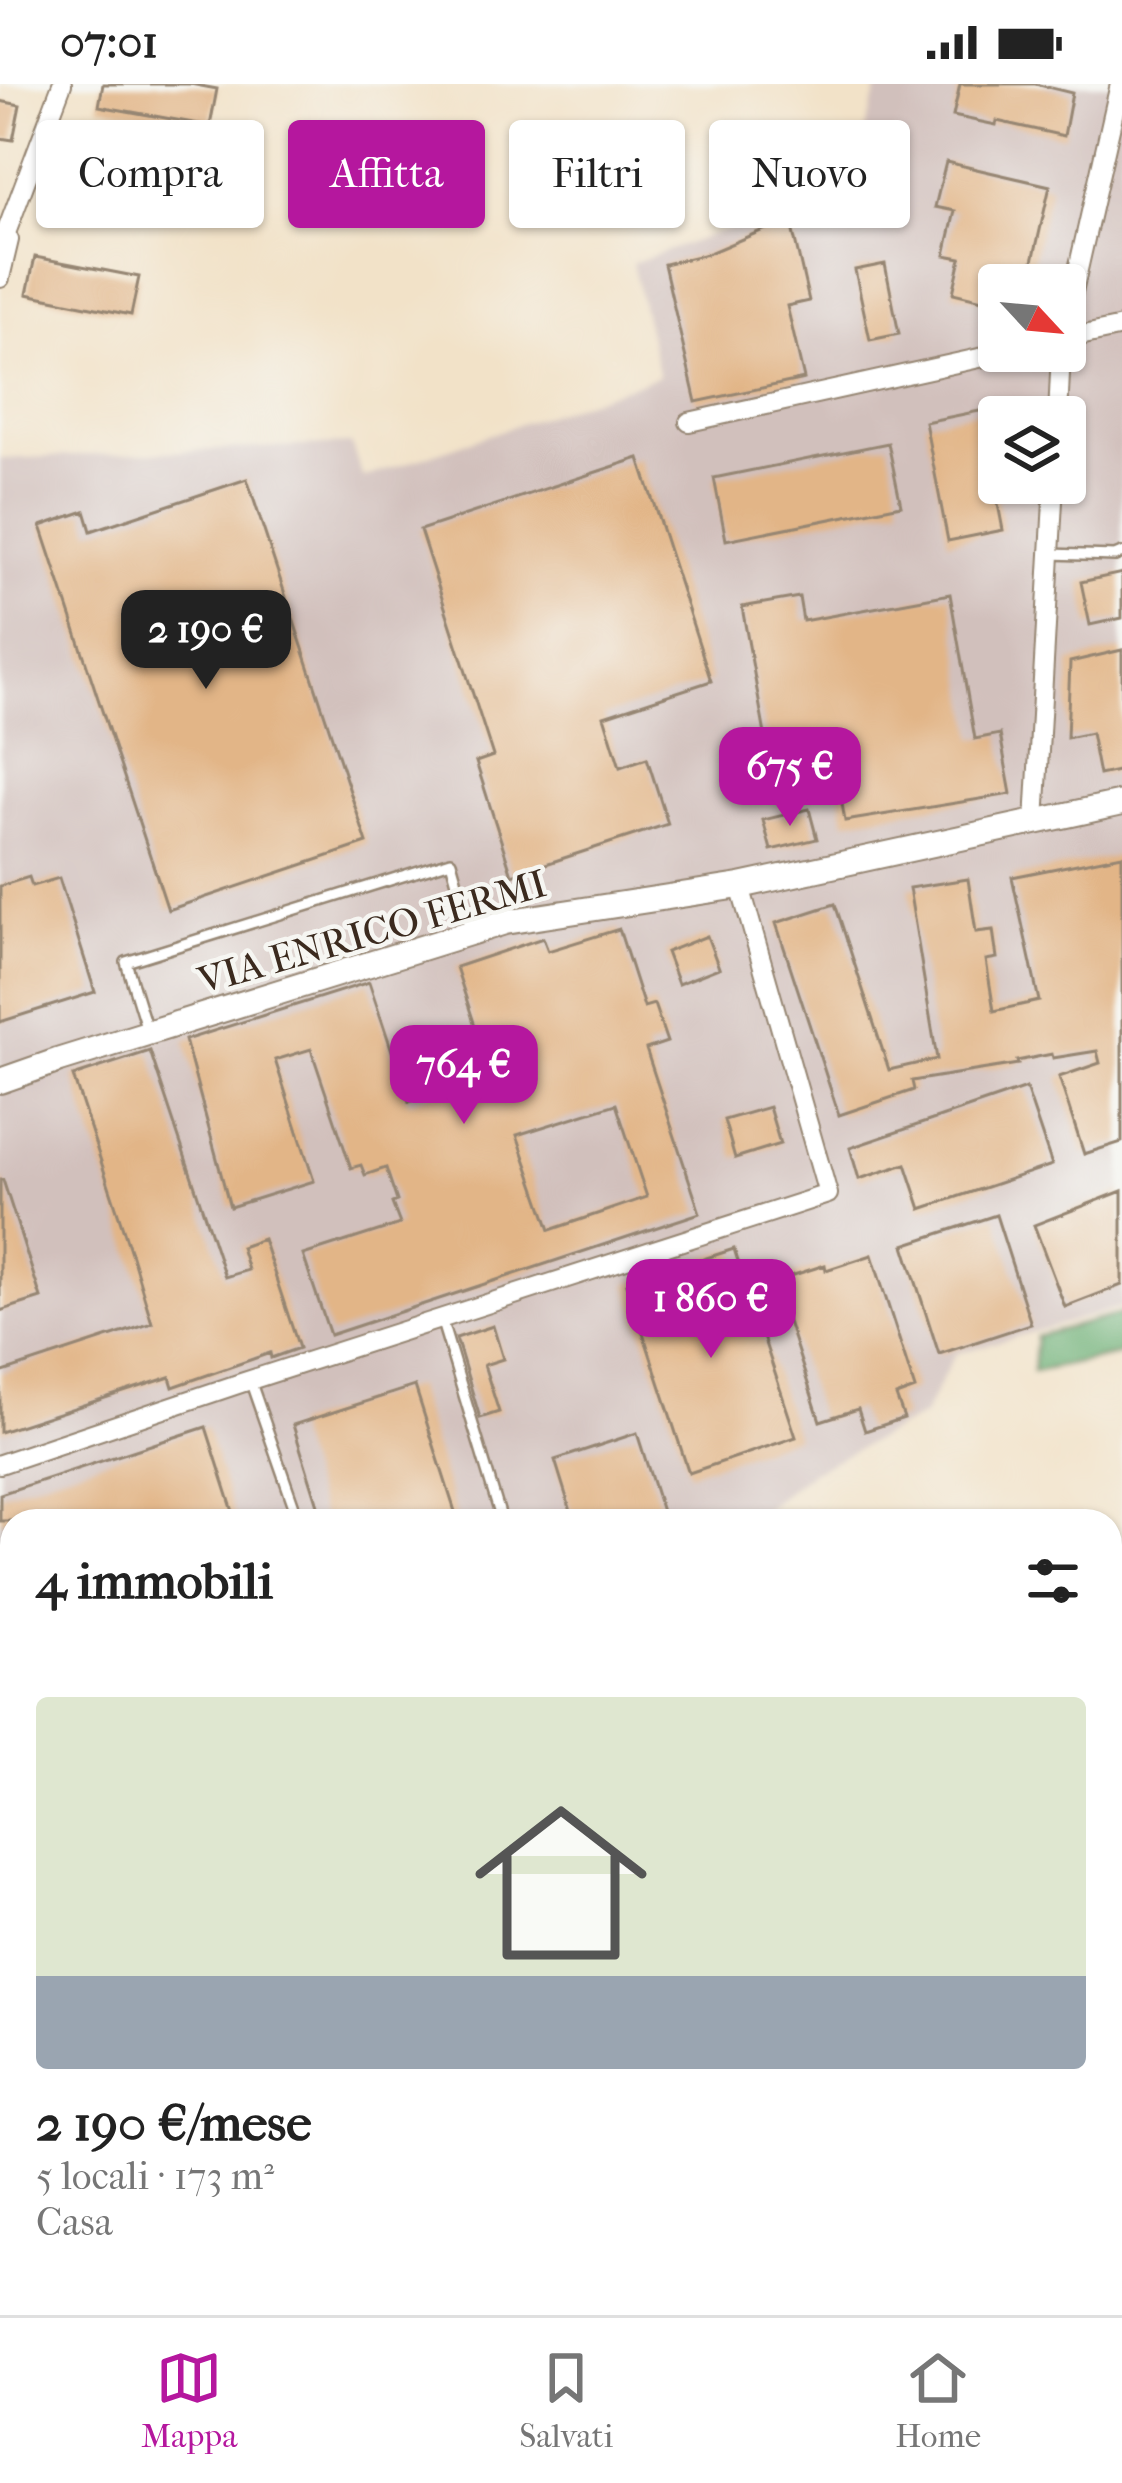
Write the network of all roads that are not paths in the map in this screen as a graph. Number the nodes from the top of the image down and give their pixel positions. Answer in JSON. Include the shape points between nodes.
{"nodes":[{"id":1,"x":62,"y":84,"type":"edge"},
{"id":2,"x":1120,"y":84,"type":"edge"},
{"id":3,"x":19,"y":200,"type":"junction"},
{"id":4,"x":0,"y":249,"type":"edge"},
{"id":5,"x":1079,"y":264,"type":"edge"},
{"id":6,"x":0,"y":278,"type":"edge"},
{"id":7,"x":1122,"y":327,"type":"edge"},
{"id":8,"x":1086,"y":335,"type":"edge"},
{"id":9,"x":978,"y":358,"type":"edge"},
{"id":10,"x":689,"y":422,"type":"dead end"},
{"id":11,"x":1053,"y":504,"type":"edge"},
{"id":12,"x":1122,"y":553,"type":"edge"},
{"id":13,"x":1050,"y":554,"type":"junction"},
{"id":14,"x":1122,"y":803,"type":"edge"},
{"id":15,"x":1035,"y":822,"type":"junction"},
{"id":16,"x":740,"y":886,"type":"junction"},
{"id":17,"x":471,"y":933,"type":"junction"},
{"id":18,"x":148,"y":1033,"type":"junction"},
{"id":19,"x":0,"y":1081,"type":"edge"},
{"id":20,"x":441,"y":1318,"type":"junction"},
{"id":21,"x":246,"y":1381,"type":"junction"},
{"id":22,"x":0,"y":1464,"type":"edge"},
{"id":23,"x":294,"y":1509,"type":"edge"},
{"id":24,"x":498,"y":1509,"type":"edge"}],
"edges":[{"from":1,"to":3,"type":"street"},
{"from":2,"to":5,"type":"street"},
{"from":3,"to":4,"type":"street"},
{"from":3,"to":6,"type":"street"},
{"from":7,"to":8,"type":"street"},
{"from":9,"to":10,"type":"street"},
{"from":11,"to":13,"type":"street"},
{"from":12,"to":13,"type":"lane"},
{"from":13,"to":15,"type":"street"},
{"from":14,"to":15,"type":"street","name":"VIA ENRICO FERMI"},
{"from":15,"to":16,"type":"street","name":"VIA ENRICO FERMI"},
{"from":16,"to":17,"type":"street","name":"VIA ENRICO FERMI"},
{"from":16,"to":20,"type":"street","via":[[828,1194]]},
{"from":17,"to":18,"type":"street","name":"VIA ENRICO FERMI"},
{"from":17,"to":18,"type":"lane","via":[[452,861],[126,962]]},
{"from":18,"to":19,"type":"street","name":"VIA ENRICO FERMI"},
{"from":20,"to":21,"type":"street"},
{"from":20,"to":24,"type":"lane"},
{"from":21,"to":22,"type":"street"},
{"from":21,"to":23,"type":"lane"}]}
